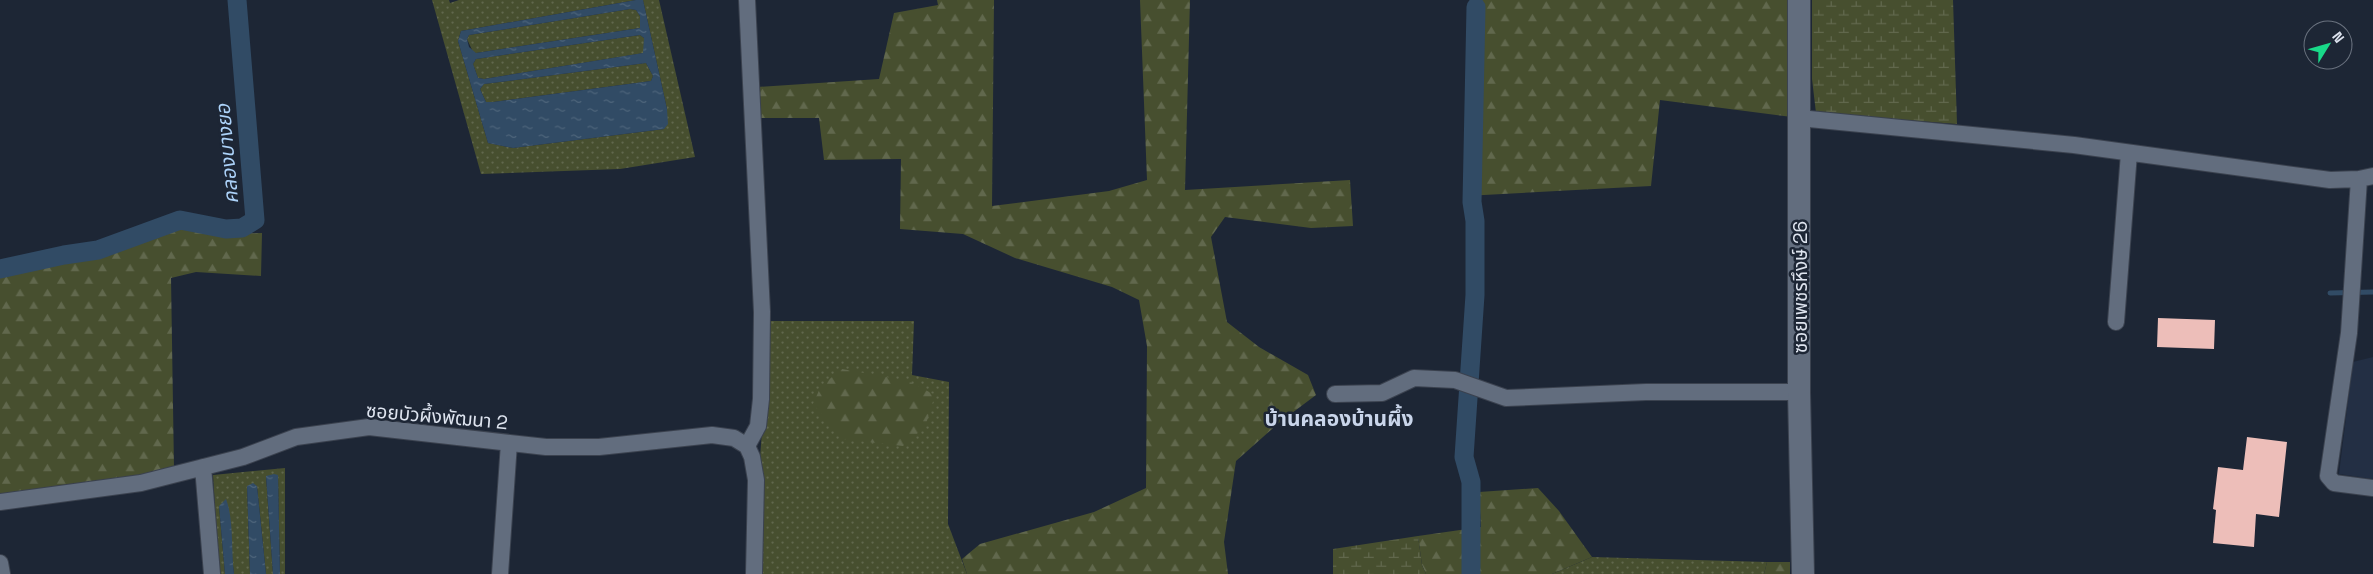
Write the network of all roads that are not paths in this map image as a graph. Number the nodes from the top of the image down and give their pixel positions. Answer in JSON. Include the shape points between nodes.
{"nodes":[{"id":1,"x":746,"y":0,"type":"edge"},
{"id":2,"x":1800,"y":0,"type":"edge"},
{"id":3,"x":1799,"y":118,"type":"junction"},
{"id":4,"x":2129,"y":152,"type":"junction"},
{"id":5,"x":2366,"y":177,"type":"edge"},
{"id":6,"x":2116,"y":322,"type":"dead end"},
{"id":7,"x":1799,"y":392,"type":"junction"},
{"id":8,"x":1335,"y":394,"type":"dead end"},
{"id":9,"x":509,"y":443,"type":"junction"},
{"id":10,"x":747,"y":446,"type":"junction"},
{"id":11,"x":203,"y":467,"type":"junction"},
{"id":12,"x":2373,"y":488,"type":"edge"},
{"id":13,"x":0,"y":502,"type":"edge"},
{"id":14,"x":0,"y":564,"type":"edge"},
{"id":15,"x":2,"y":574,"type":"edge"},
{"id":16,"x":212,"y":574,"type":"edge"},
{"id":17,"x":500,"y":574,"type":"edge"},
{"id":18,"x":754,"y":574,"type":"edge"},
{"id":19,"x":1803,"y":574,"type":"edge"}],
"edges":[{"from":1,"to":10,"type":"street","via":[[762,312],[758,426]]},
{"from":2,"to":3,"type":"street","name":"ซอยเพชรหึงษ์ 26"},
{"from":3,"to":4,"type":"street"},
{"from":3,"to":7,"type":"street","name":"ซอยเพชรหึงษ์ 26"},
{"from":4,"to":5,"type":"street","via":[[2330,180]]},
{"from":4,"to":6,"type":"street"},
{"from":5,"to":12,"type":"street","via":[[2351,292],[2350,333],[2328,476],[2334,483]]},
{"from":7,"to":8,"type":"street","via":[[1646,392],[1506,398],[1456,380],[1414,378],[1382,393]]},
{"from":7,"to":19,"type":"street","name":"ซอยเพชรหึงษ์ 26"},
{"from":9,"to":10,"type":"street","name":"ซอยบัวผึ้งพัฒนา 2","via":[[599,447],[712,435],[734,438]]},
{"from":9,"to":11,"type":"street","name":"ซอยบัวผึ้งพัฒนา 2","via":[[369,427],[296,437],[243,457]]},
{"from":9,"to":17,"type":"street"},
{"from":10,"to":18,"type":"street","via":[[756,480]]},
{"from":11,"to":13,"type":"street","name":"ซอยบัวผึ้งพัฒนา 2","via":[[141,483]]},
{"from":11,"to":16,"type":"street"},
{"from":14,"to":15,"type":"street"}]}
